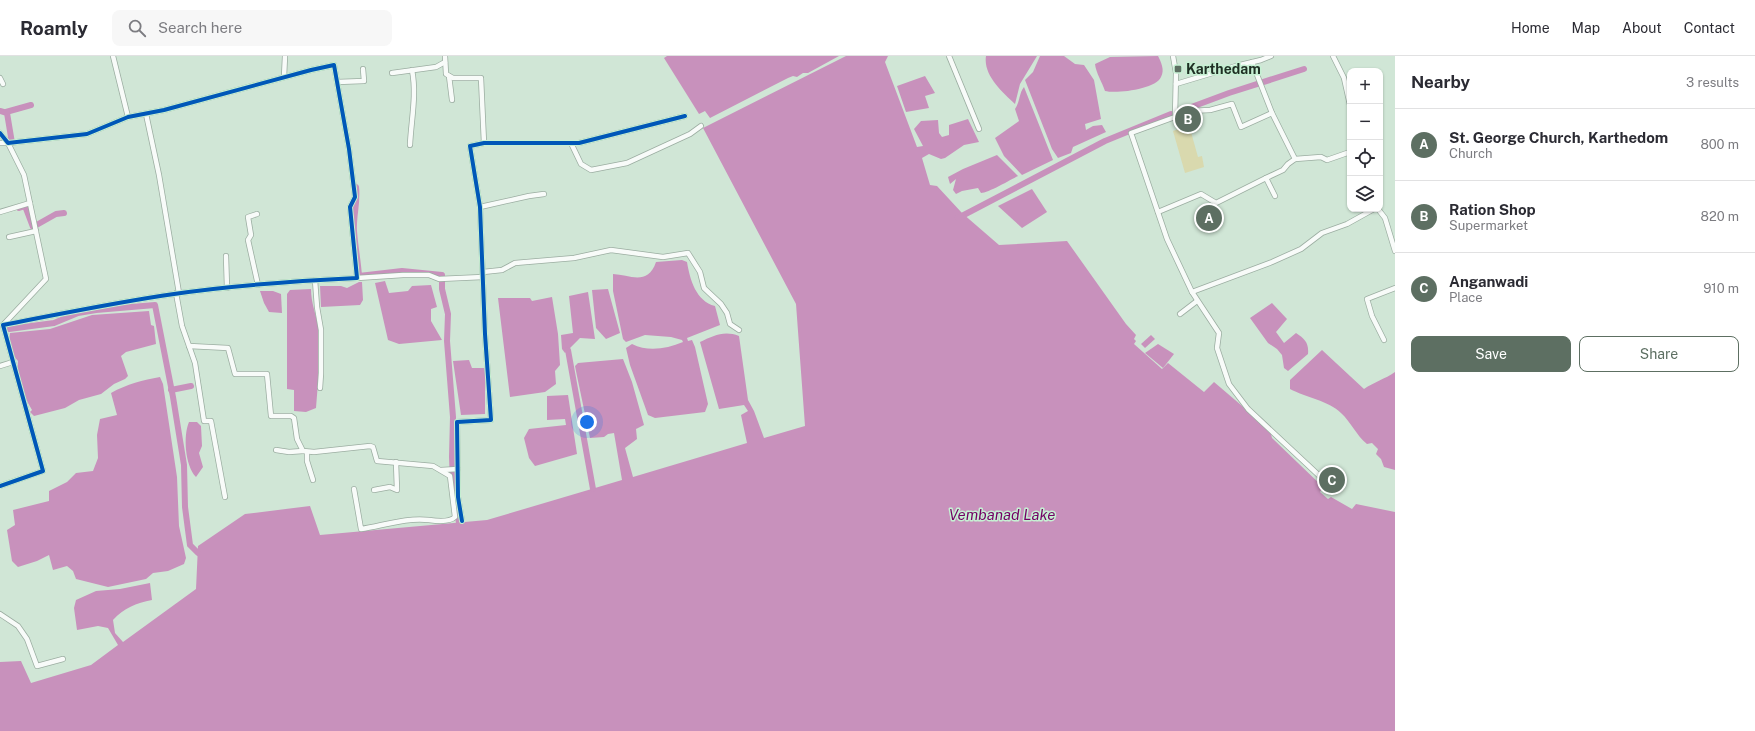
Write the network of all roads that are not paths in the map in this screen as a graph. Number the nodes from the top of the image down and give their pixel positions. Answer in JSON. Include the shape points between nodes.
{"nodes":[{"id":1,"x":113,"y":56,"type":"edge"},
{"id":2,"x":285,"y":56,"type":"edge"},
{"id":3,"x":445,"y":56,"type":"edge"},
{"id":4,"x":949,"y":56,"type":"edge"},
{"id":5,"x":1173,"y":56,"type":"edge"},
{"id":6,"x":1271,"y":56,"type":"edge"},
{"id":7,"x":1334,"y":56,"type":"edge"},
{"id":8,"x":445,"y":62,"type":"junction"},
{"id":9,"x":1252,"y":62,"type":"junction"},
{"id":10,"x":363,"y":68,"type":"dead end"},
{"id":11,"x":412,"y":70,"type":"junction"},
{"id":12,"x":392,"y":73,"type":"dead end"},
{"id":13,"x":449,"y":76,"type":"junction"},
{"id":14,"x":284,"y":77,"type":"junction"},
{"id":15,"x":0,"y":78,"type":"edge"},
{"id":16,"x":337,"y":82,"type":"junction"},
{"id":17,"x":3,"y":84,"type":"dead end"},
{"id":18,"x":1176,"y":84,"type":"junction"},
{"id":19,"x":452,"y":100,"type":"dead end"},
{"id":20,"x":1350,"y":104,"type":"edge"},
{"id":21,"x":1272,"y":113,"type":"junction"},
{"id":22,"x":146,"y":114,"type":"junction"},
{"id":23,"x":685,"y":116,"type":"dead end"},
{"id":24,"x":128,"y":117,"type":"junction"},
{"id":25,"x":1175,"y":117,"type":"junction"},
{"id":26,"x":701,"y":126,"type":"dead end"},
{"id":27,"x":979,"y":129,"type":"dead end"},
{"id":28,"x":0,"y":132,"type":"edge"},
{"id":29,"x":484,"y":142,"type":"junction"},
{"id":30,"x":0,"y":143,"type":"edge"},
{"id":31,"x":8,"y":143,"type":"junction"},
{"id":32,"x":571,"y":143,"type":"junction"},
{"id":33,"x":410,"y":145,"type":"dead end"},
{"id":34,"x":1347,"y":153,"type":"edge"},
{"id":35,"x":1295,"y":160,"type":"junction"},
{"id":36,"x":1266,"y":178,"type":"junction"},
{"id":37,"x":544,"y":194,"type":"dead end"},
{"id":38,"x":1275,"y":196,"type":"dead end"},
{"id":39,"x":30,"y":203,"type":"junction"},
{"id":40,"x":480,"y":207,"type":"junction"},
{"id":41,"x":0,"y":212,"type":"edge"},
{"id":42,"x":1158,"y":212,"type":"junction"},
{"id":43,"x":1369,"y":212,"type":"edge"},
{"id":44,"x":1380,"y":212,"type":"edge"},
{"id":45,"x":257,"y":214,"type":"dead end"},
{"id":46,"x":35,"y":228,"type":"junction"},
{"id":47,"x":9,"y":237,"type":"dead end"},
{"id":48,"x":1395,"y":251,"type":"edge"},
{"id":49,"x":226,"y":256,"type":"dead end"},
{"id":50,"x":483,"y":275,"type":"junction"},
{"id":51,"x":357,"y":278,"type":"junction"},
{"id":52,"x":315,"y":280,"type":"junction"},
{"id":53,"x":258,"y":285,"type":"junction"},
{"id":54,"x":227,"y":288,"type":"junction"},
{"id":55,"x":1395,"y":288,"type":"edge"},
{"id":56,"x":1192,"y":292,"type":"junction"},
{"id":57,"x":177,"y":293,"type":"junction"},
{"id":58,"x":1198,"y":301,"type":"junction"},
{"id":59,"x":1180,"y":314,"type":"dead end"},
{"id":60,"x":4,"y":326,"type":"junction"},
{"id":61,"x":739,"y":330,"type":"dead end"},
{"id":62,"x":1384,"y":340,"type":"dead end"},
{"id":63,"x":189,"y":346,"type":"junction"},
{"id":64,"x":13,"y":362,"type":"junction"},
{"id":65,"x":0,"y":366,"type":"edge"},
{"id":66,"x":320,"y":388,"type":"dead end"},
{"id":67,"x":276,"y":450,"type":"dead end"},
{"id":68,"x":305,"y":452,"type":"junction"},
{"id":69,"x":396,"y":462,"type":"junction"},
{"id":70,"x":458,"y":469,"type":"junction"},
{"id":71,"x":441,"y":470,"type":"junction"},
{"id":72,"x":313,"y":480,"type":"dead end"},
{"id":73,"x":1326,"y":482,"type":"dead end"},
{"id":74,"x":0,"y":486,"type":"edge"},
{"id":75,"x":354,"y":489,"type":"dead end"},
{"id":76,"x":374,"y":490,"type":"dead end"},
{"id":77,"x":225,"y":497,"type":"dead end"},
{"id":78,"x":462,"y":521,"type":"dead end"},
{"id":79,"x":0,"y":614,"type":"edge"},
{"id":80,"x":62,"y":659,"type":"dead end"}],
"edges":[{"from":1,"to":24,"type":"street"},
{"from":2,"to":14,"type":"street"},
{"from":3,"to":8,"type":"street"},
{"from":4,"to":27,"type":"street"},
{"from":5,"to":18,"type":"street","via":[[1176,65]]},
{"from":6,"to":9,"type":"street"},
{"from":7,"to":20,"type":"street","via":[[1344,78]]},
{"from":8,"to":11,"type":"street","via":[[436,67]]},
{"from":8,"to":13,"type":"street","via":[[446,74]]},
{"from":9,"to":18,"type":"street"},
{"from":9,"to":21,"type":"street"},
{"from":10,"to":16,"type":"street","via":[[364,81]]},
{"from":11,"to":12,"type":"street"},
{"from":11,"to":33,"type":"street","via":[[413,118]]},
{"from":13,"to":19,"type":"street"},
{"from":13,"to":29,"type":"street","via":[[481,78]]},
{"from":14,"to":16,"type":"street","via":[[334,65]]},
{"from":14,"to":22,"type":"street"},
{"from":15,"to":17,"type":"street"},
{"from":16,"to":51,"type":"street","via":[[355,197],[350,207]]},
{"from":18,"to":25,"type":"street"},
{"from":21,"to":25,"type":"street","via":[[1241,127],[1232,104],[1210,110],[1189,111]]},
{"from":21,"to":35,"type":"street"},
{"from":22,"to":24,"type":"street"},
{"from":22,"to":57,"type":"street","via":[[159,175]]},
{"from":23,"to":32,"type":"street"},
{"from":24,"to":31,"type":"street","via":[[87,134]]},
{"from":25,"to":42,"type":"street","via":[[1131,133]]},
{"from":26,"to":32,"type":"street","via":[[690,134],[627,163],[592,170],[581,164]]},
{"from":28,"to":31,"type":"street"},
{"from":29,"to":32,"type":"street"},
{"from":29,"to":40,"type":"street","via":[[470,146]]},
{"from":30,"to":31,"type":"street"},
{"from":31,"to":39,"type":"street","via":[[24,175]]},
{"from":34,"to":35,"type":"street","via":[[1327,160],[1321,157]]},
{"from":35,"to":36,"type":"street","via":[[1283,170]]},
{"from":36,"to":38,"type":"street"},
{"from":36,"to":42,"type":"street","via":[[1216,203],[1201,194]]},
{"from":37,"to":40,"type":"street"},
{"from":39,"to":41,"type":"street"},
{"from":39,"to":46,"type":"street"},
{"from":40,"to":50,"type":"street"},
{"from":42,"to":56,"type":"street","via":[[1167,239]]},
{"from":43,"to":56,"type":"street","via":[[1347,224],[1322,233],[1300,249],[1279,259]]},
{"from":44,"to":48,"type":"street","via":[[1385,218]]},
{"from":45,"to":53,"type":"street","via":[[248,217],[251,235],[248,240]]},
{"from":46,"to":47,"type":"street"},
{"from":46,"to":60,"type":"street","via":[[46,279]]},
{"from":49,"to":54,"type":"street"},
{"from":50,"to":51,"type":"street","via":[[442,279],[429,275]]},
{"from":50,"to":61,"type":"street","via":[[515,263],[574,258],[611,250],[664,257],[688,253],[700,272],[704,288],[721,304],[730,324]]},
{"from":50,"to":70,"type":"street","via":[[491,420],[457,422]]},
{"from":51,"to":52,"type":"street"},
{"from":52,"to":53,"type":"street"},
{"from":52,"to":66,"type":"street","via":[[321,330]]},
{"from":53,"to":54,"type":"street"},
{"from":54,"to":57,"type":"street"},
{"from":55,"to":62,"type":"street","via":[[1367,299]]},
{"from":56,"to":58,"type":"street"},
{"from":57,"to":60,"type":"street"},
{"from":57,"to":63,"type":"street","via":[[182,326]]},
{"from":58,"to":59,"type":"street"},
{"from":58,"to":73,"type":"street","via":[[1219,332],[1217,348],[1229,384],[1248,409]]},
{"from":60,"to":64,"type":"street"},
{"from":63,"to":68,"type":"street","via":[[228,348],[235,374],[267,374],[271,416],[294,418],[297,439]]},
{"from":63,"to":77,"type":"street","via":[[196,363],[204,421],[211,421]]},
{"from":64,"to":65,"type":"street"},
{"from":64,"to":74,"type":"street","via":[[43,472]]},
{"from":67,"to":68,"type":"street"},
{"from":68,"to":69,"type":"street","via":[[376,449],[377,461]]},
{"from":68,"to":72,"type":"street"},
{"from":69,"to":71,"type":"street","via":[[433,466]]},
{"from":69,"to":76,"type":"street","via":[[397,490],[390,487]]},
{"from":70,"to":71,"type":"street"},
{"from":70,"to":78,"type":"street","via":[[458,496]]},
{"from":71,"to":75,"type":"street","via":[[450,476],[456,517],[453,519],[405,521],[361,529]]},
{"from":79,"to":80,"type":"street","via":[[18,626],[27,640],[37,666]]}]}
